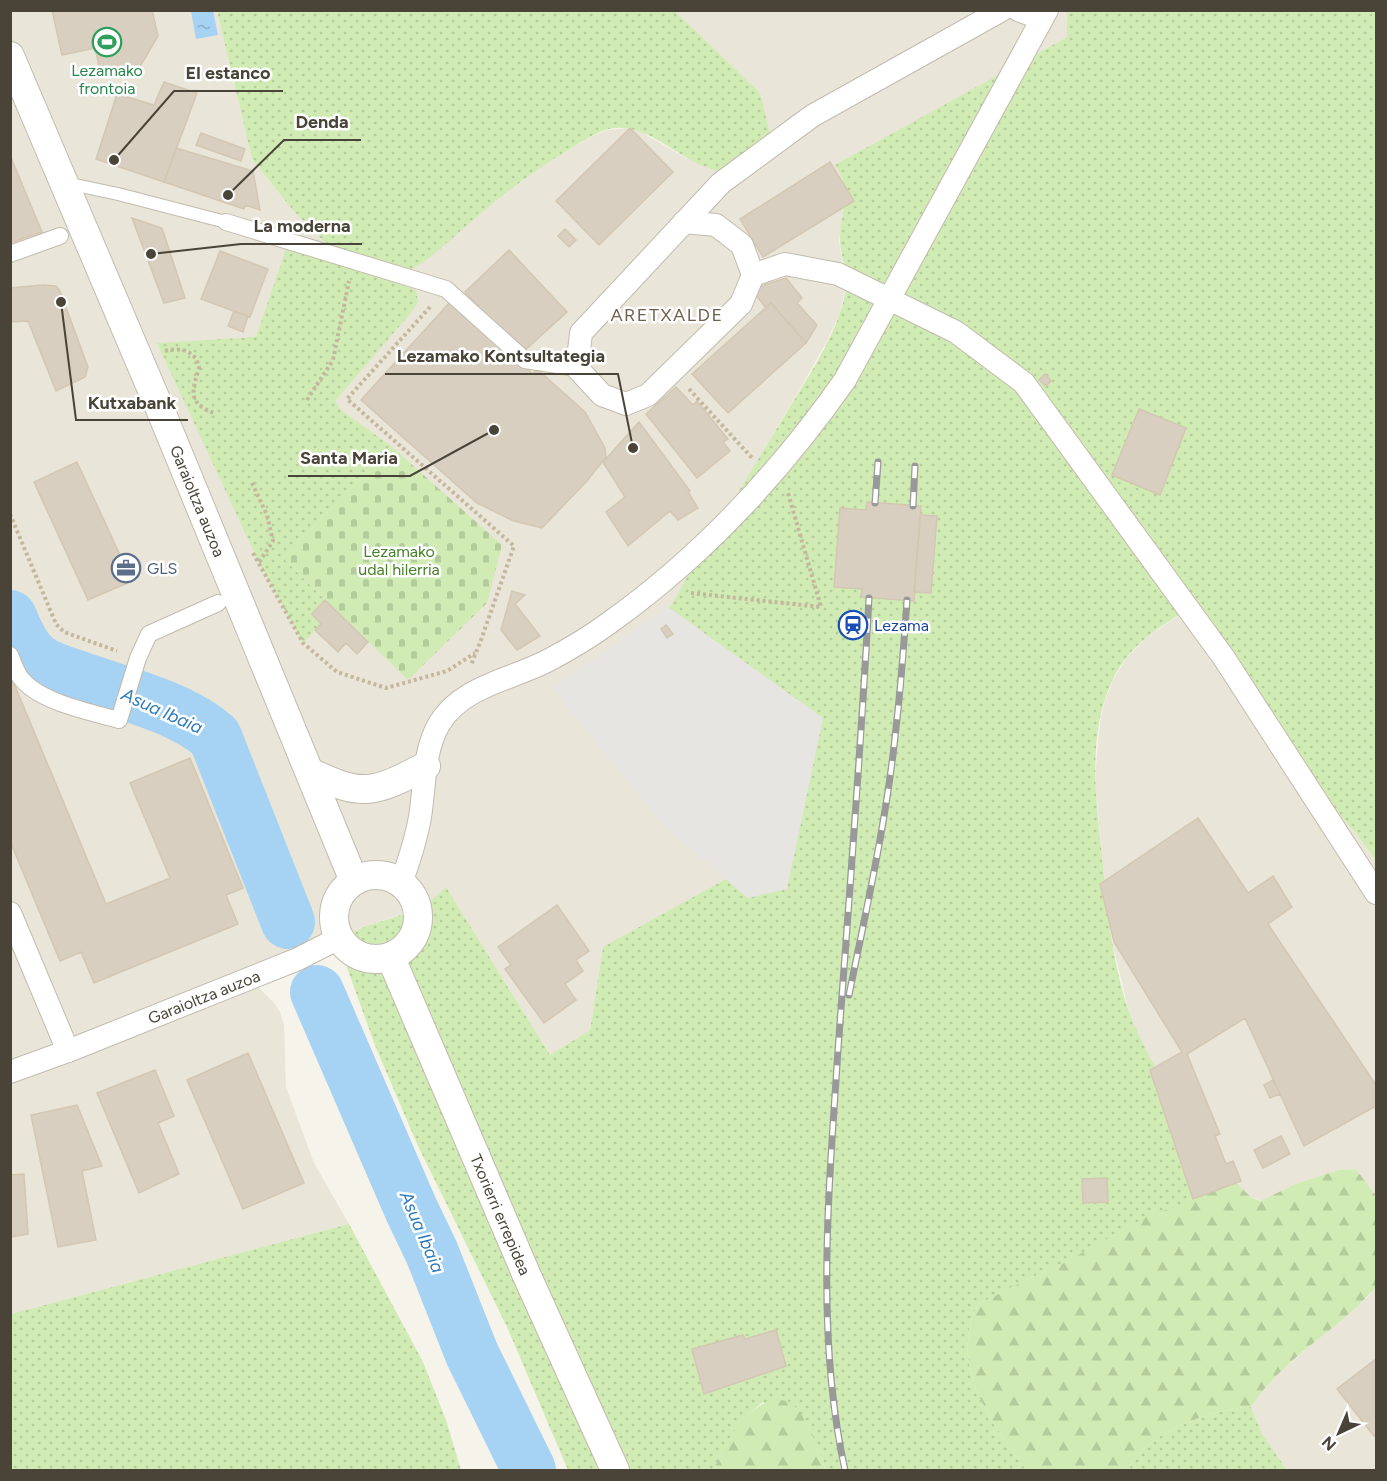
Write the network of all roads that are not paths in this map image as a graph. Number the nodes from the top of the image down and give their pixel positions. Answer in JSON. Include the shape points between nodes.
{"nodes":[{"id":1,"x":1002,"y":10,"type":"edge"},
{"id":2,"x":1018,"y":10,"type":"edge"},
{"id":3,"x":1044,"y":15,"type":"edge"},
{"id":4,"x":10,"y":56,"type":"edge"},
{"id":5,"x":65,"y":183,"type":"junction"},
{"id":6,"x":226,"y":222,"type":"joint"},
{"id":7,"x":684,"y":222,"type":"junction"},
{"id":8,"x":60,"y":236,"type":"dead end"},
{"id":9,"x":10,"y":254,"type":"edge"},
{"id":10,"x":753,"y":275,"type":"junction"},
{"id":11,"x":890,"y":301,"type":"junction"},
{"id":12,"x":577,"y":368,"type":"junction"},
{"id":13,"x":218,"y":603,"type":"dead end"},
{"id":14,"x":10,"y":656,"type":"edge"},
{"id":15,"x":426,"y":766,"type":"junction"},
{"id":16,"x":310,"y":772,"type":"junction"},
{"id":17,"x":354,"y":881,"type":"junction"},
{"id":18,"x":401,"y":883,"type":"junction"},
{"id":19,"x":1377,"y":893,"type":"edge"},
{"id":20,"x":10,"y":913,"type":"edge"},
{"id":21,"x":339,"y":938,"type":"junction"},
{"id":22,"x":391,"y":958,"type":"junction"},
{"id":23,"x":68,"y":1051,"type":"junction"},
{"id":24,"x":10,"y":1072,"type":"edge"},
{"id":25,"x":615,"y":1470,"type":"edge"}],
"edges":[{"from":1,"to":7,"type":"street","via":[[812,116],[721,183]]},
{"from":2,"to":3,"type":"street"},
{"from":3,"to":11,"type":"street"},
{"from":4,"to":5,"type":"street","name":"Garaioltza auzoa"},
{"from":5,"to":6,"type":"lane"},
{"from":5,"to":16,"type":"street","name":"Garaioltza auzoa"},
{"from":6,"to":12,"type":"street","via":[[446,289],[525,360]]},
{"from":7,"to":10,"type":"street","via":[[716,225],[742,245]]},
{"from":7,"to":12,"type":"street","via":[[581,333]]},
{"from":8,"to":9,"type":"street"},
{"from":10,"to":11,"type":"street","via":[[785,264],[838,274]]},
{"from":10,"to":12,"type":"street","via":[[741,304],[648,395],[626,405],[602,395]]},
{"from":11,"to":15,"type":"street","via":[[845,380],[812,427],[771,477],[703,547],[607,624],[546,661],[457,701],[439,724]]},
{"from":11,"to":19,"type":"street","via":[[956,332],[1024,383],[1224,658]]},
{"from":13,"to":14,"type":"street","via":[[149,634],[118,720],[32,689],[20,677]]},
{"from":15,"to":16,"type":"street","via":[[391,784],[363,791],[338,786]]},
{"from":15,"to":18,"type":"street","via":[[420,817]]},
{"from":16,"to":17,"type":"street","name":"Garaioltza auzoa"},
{"from":17,"to":18,"type":"street","via":[[370,875],[386,876]]},
{"from":17,"to":21,"type":"street","via":[[335,906],[334,923]]},
{"from":18,"to":22,"type":"street","via":[[414,896],[419,914],[416,933],[406,948]]},
{"from":20,"to":23,"type":"street"},
{"from":21,"to":22,"type":"street","via":[[348,950],[361,957]]},
{"from":21,"to":23,"type":"street","name":"Garaioltza auzoa","via":[[298,959]]},
{"from":22,"to":25,"type":"street","name":"Txorierri errepidea"},
{"from":23,"to":24,"type":"street","name":"Garaioltza auzoa"}]}
